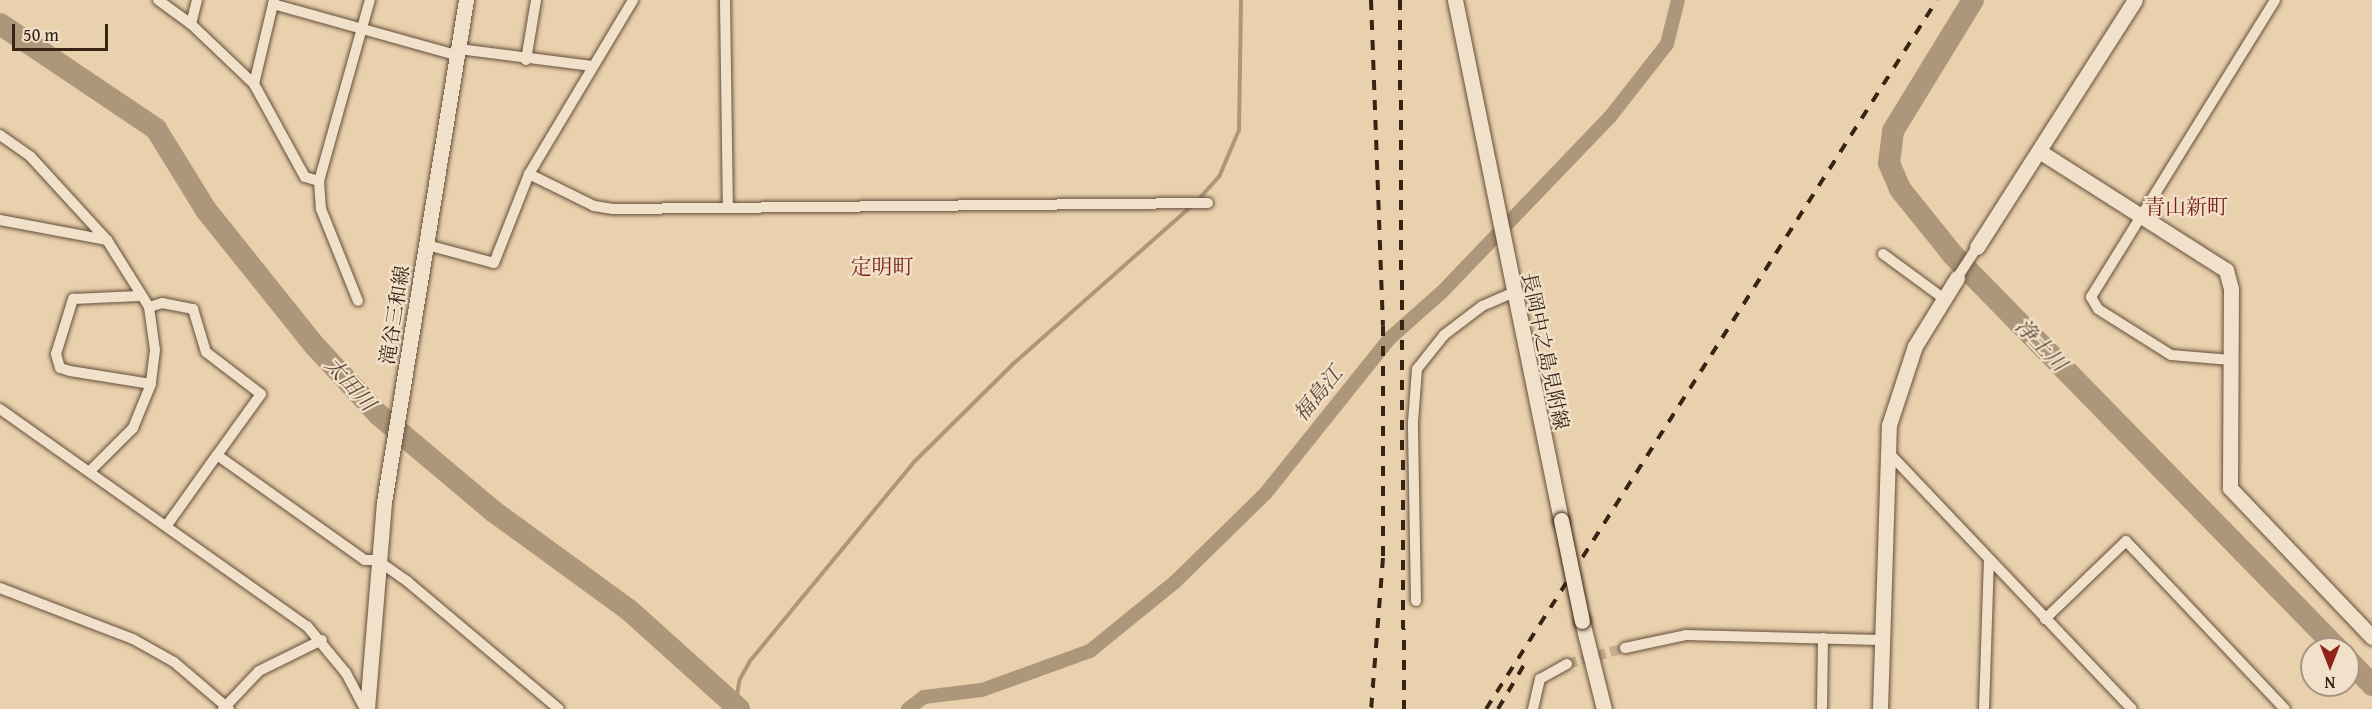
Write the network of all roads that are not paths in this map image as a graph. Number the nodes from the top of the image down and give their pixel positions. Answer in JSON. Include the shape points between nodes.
{"nodes":[{"id":1,"x":158,"y":0,"type":"edge"},
{"id":2,"x":197,"y":0,"type":"edge"},
{"id":3,"x":370,"y":0,"type":"edge"},
{"id":4,"x":466,"y":0,"type":"edge"},
{"id":5,"x":536,"y":0,"type":"edge"},
{"id":6,"x":633,"y":0,"type":"edge"},
{"id":7,"x":725,"y":0,"type":"edge"},
{"id":8,"x":1455,"y":0,"type":"edge"},
{"id":9,"x":2135,"y":0,"type":"edge"},
{"id":10,"x":2275,"y":0,"type":"edge"},
{"id":11,"x":273,"y":2,"type":"edge"},
{"id":12,"x":191,"y":24,"type":"junction"},
{"id":13,"x":363,"y":28,"type":"junction"},
{"id":14,"x":459,"y":52,"type":"junction"},
{"id":15,"x":526,"y":60,"type":"junction"},
{"id":16,"x":592,"y":66,"type":"junction"},
{"id":17,"x":254,"y":84,"type":"junction"},
{"id":18,"x":0,"y":135,"type":"edge"},
{"id":19,"x":2039,"y":151,"type":"junction"},
{"id":20,"x":529,"y":174,"type":"junction"},
{"id":21,"x":320,"y":181,"type":"junction"},
{"id":22,"x":1208,"y":203,"type":"dead end"},
{"id":23,"x":728,"y":207,"type":"junction"},
{"id":24,"x":2139,"y":215,"type":"junction"},
{"id":25,"x":0,"y":220,"type":"edge"},
{"id":26,"x":107,"y":240,"type":"junction"},
{"id":27,"x":427,"y":245,"type":"junction"},
{"id":28,"x":1977,"y":247,"type":"joint"},
{"id":29,"x":1883,"y":254,"type":"dead end"},
{"id":30,"x":1957,"y":278,"type":"joint"},
{"id":31,"x":1513,"y":293,"type":"junction"},
{"id":32,"x":139,"y":296,"type":"junction"},
{"id":33,"x":1943,"y":298,"type":"junction"},
{"id":34,"x":358,"y":302,"type":"dead end"},
{"id":35,"x":149,"y":307,"type":"junction"},
{"id":36,"x":2231,"y":360,"type":"junction"},
{"id":37,"x":151,"y":384,"type":"junction"},
{"id":38,"x":0,"y":409,"type":"edge"},
{"id":39,"x":1888,"y":452,"type":"junction"},
{"id":40,"x":217,"y":455,"type":"junction"},
{"id":41,"x":90,"y":471,"type":"junction"},
{"id":42,"x":167,"y":525,"type":"junction"},
{"id":43,"x":377,"y":560,"type":"junction"},
{"id":44,"x":1989,"y":561,"type":"junction"},
{"id":45,"x":0,"y":588,"type":"edge"},
{"id":46,"x":1416,"y":601,"type":"dead end"},
{"id":47,"x":2045,"y":619,"type":"junction"},
{"id":48,"x":2372,"y":637,"type":"edge"},
{"id":49,"x":1823,"y":638,"type":"junction"},
{"id":50,"x":322,"y":640,"type":"junction"},
{"id":51,"x":1880,"y":640,"type":"junction"},
{"id":52,"x":1625,"y":648,"type":"tunnel mouth"},
{"id":53,"x":1567,"y":664,"type":"tunnel mouth"},
{"id":54,"x":226,"y":708,"type":"edge"},
{"id":55,"x":366,"y":709,"type":"edge"},
{"id":56,"x":559,"y":709,"type":"edge"},
{"id":57,"x":1533,"y":709,"type":"edge"},
{"id":58,"x":1604,"y":709,"type":"edge"},
{"id":59,"x":1822,"y":709,"type":"edge"},
{"id":60,"x":1880,"y":709,"type":"edge"},
{"id":61,"x":1984,"y":709,"type":"edge"},
{"id":62,"x":2132,"y":709,"type":"edge"},
{"id":63,"x":2285,"y":709,"type":"edge"}],
"edges":[{"from":1,"to":12,"type":"street"},
{"from":2,"to":12,"type":"street"},
{"from":3,"to":13,"type":"street"},
{"from":4,"to":14,"type":"main road","name":"滝谷三和線"},
{"from":5,"to":15,"type":"street"},
{"from":6,"to":16,"type":"street"},
{"from":7,"to":23,"type":"street"},
{"from":8,"to":31,"type":"main road","name":"長岡中之島見附線"},
{"from":9,"to":19,"type":"main road"},
{"from":10,"to":24,"type":"street"},
{"from":11,"to":13,"type":"street"},
{"from":11,"to":17,"type":"street"},
{"from":12,"to":17,"type":"street"},
{"from":13,"to":14,"type":"street"},
{"from":13,"to":21,"type":"street"},
{"from":14,"to":15,"type":"street"},
{"from":14,"to":27,"type":"main road","name":"滝谷三和線"},
{"from":15,"to":16,"type":"street"},
{"from":16,"to":20,"type":"street"},
{"from":17,"to":21,"type":"street","via":[[305,177]]},
{"from":18,"to":26,"type":"street","via":[[30,156]]},
{"from":19,"to":24,"type":"main road"},
{"from":19,"to":28,"type":"main road"},
{"from":20,"to":23,"type":"street","via":[[594,206],[612,209]]},
{"from":20,"to":27,"type":"street","via":[[494,263]]},
{"from":21,"to":34,"type":"street","via":[[321,208]]},
{"from":22,"to":23,"type":"street"},
{"from":24,"to":36,"type":"main road","via":[[2226,270],[2231,289]]},
{"from":24,"to":36,"type":"street","via":[[2091,290],[2093,305],[2171,355]]},
{"from":25,"to":26,"type":"street"},
{"from":26,"to":32,"type":"street","via":[[120,255]]},
{"from":27,"to":43,"type":"main road","name":"滝谷三和線"},
{"from":28,"to":30,"type":"street"},
{"from":29,"to":33,"type":"street"},
{"from":30,"to":33,"type":"main road"},
{"from":31,"to":46,"type":"street","via":[[1482,306],[1444,335],[1417,369],[1413,422]]},
{"from":31,"to":58,"type":"main road","name":"長岡中之島見附線","bridge":true},
{"from":32,"to":35,"type":"street"},
{"from":32,"to":37,"type":"street","via":[[73,299],[56,354],[60,368]]},
{"from":33,"to":39,"type":"main road","via":[[1904,373],[1889,425]]},
{"from":35,"to":37,"type":"street","via":[[155,350]]},
{"from":35,"to":40,"type":"street","via":[[162,303],[193,309],[206,352],[261,394]]},
{"from":36,"to":48,"type":"main road","via":[[2230,488]]},
{"from":37,"to":41,"type":"street","via":[[133,428]]},
{"from":38,"to":41,"type":"street"},
{"from":39,"to":44,"type":"street"},
{"from":39,"to":51,"type":"main road"},
{"from":40,"to":42,"type":"street"},
{"from":40,"to":43,"type":"street","via":[[364,560]]},
{"from":41,"to":42,"type":"street"},
{"from":42,"to":50,"type":"street"},
{"from":43,"to":55,"type":"main road","name":"滝谷三和線"},
{"from":43,"to":56,"type":"street"},
{"from":44,"to":47,"type":"street"},
{"from":44,"to":61,"type":"street"},
{"from":45,"to":54,"type":"street","via":[[133,639],[174,662]]},
{"from":47,"to":62,"type":"street"},
{"from":47,"to":63,"type":"street","via":[[2126,541]]},
{"from":49,"to":51,"type":"street"},
{"from":49,"to":52,"type":"street","via":[[1686,635]]},
{"from":49,"to":59,"type":"street"},
{"from":50,"to":54,"type":"street","via":[[259,671]]},
{"from":50,"to":55,"type":"street"},
{"from":51,"to":60,"type":"main road"},
{"from":53,"to":57,"type":"street","via":[[1540,679]]}]}
